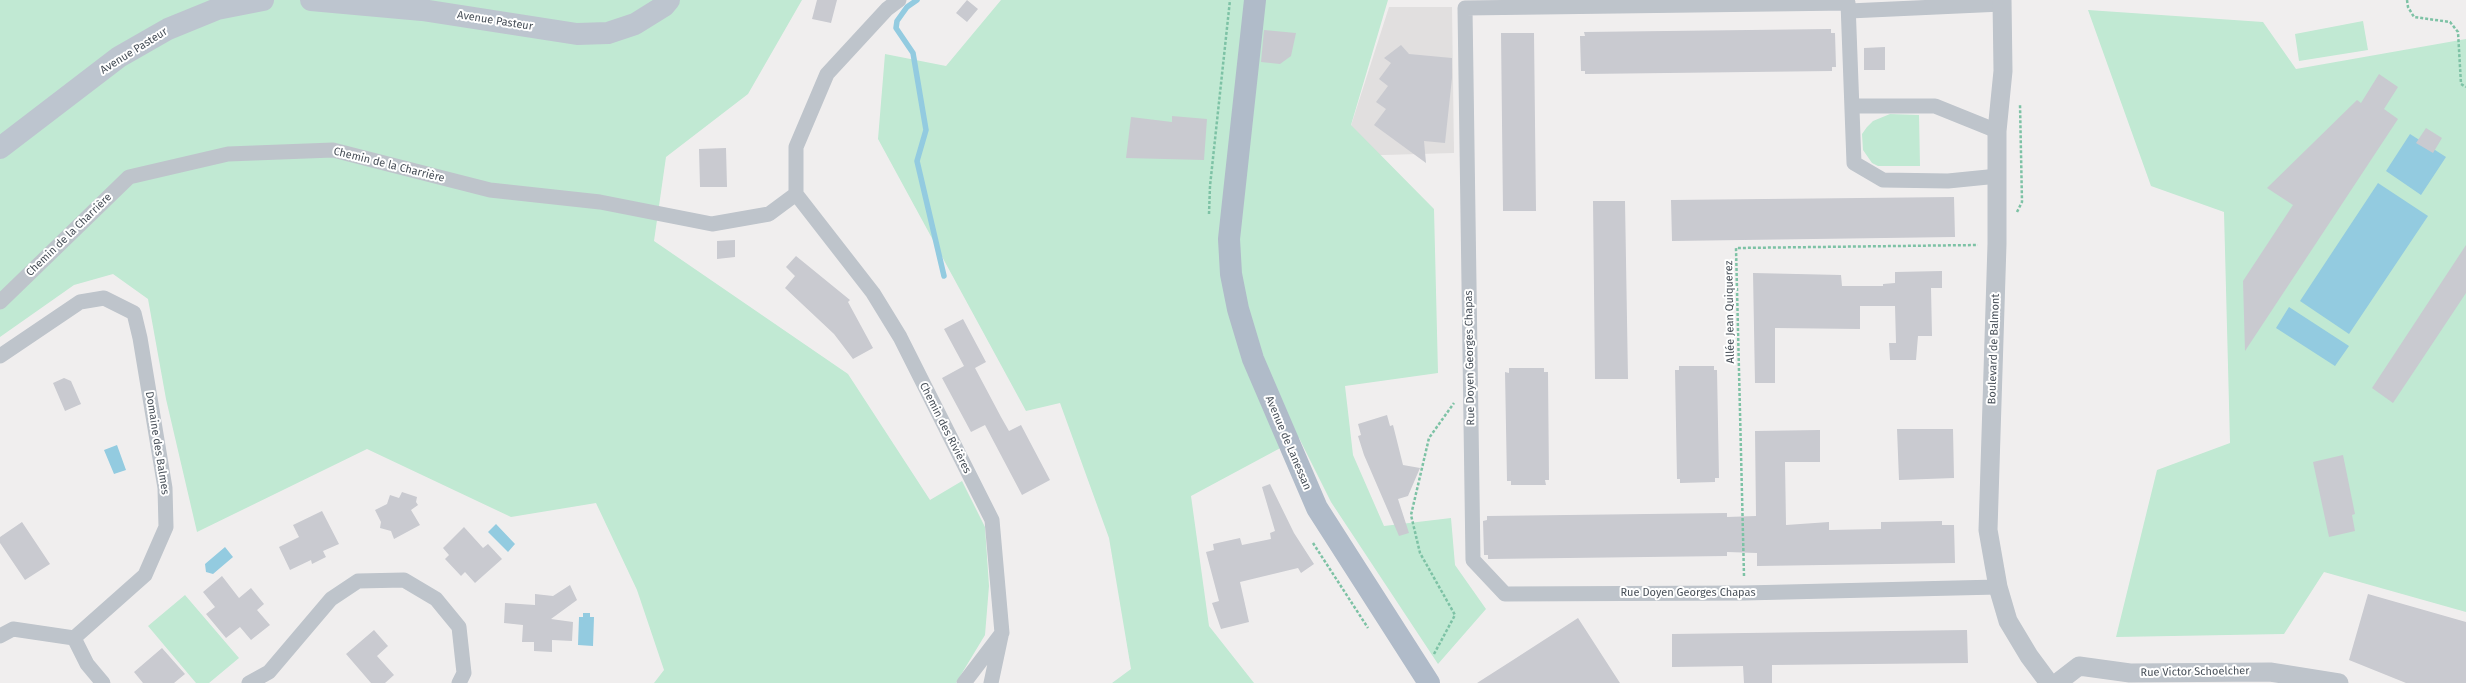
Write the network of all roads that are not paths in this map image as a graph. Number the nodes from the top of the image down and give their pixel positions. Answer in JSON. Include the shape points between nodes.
{"nodes":[{"id":1,"x":263,"y":0,"type":"edge"},
{"id":2,"x":311,"y":0,"type":"edge"},
{"id":3,"x":669,"y":0,"type":"edge"},
{"id":4,"x":898,"y":0,"type":"edge"},
{"id":5,"x":1255,"y":0,"type":"edge"},
{"id":6,"x":2002,"y":2,"type":"edge"},
{"id":7,"x":1849,"y":11,"type":"junction"},
{"id":8,"x":1853,"y":106,"type":"junction"},
{"id":9,"x":1997,"y":131,"type":"junction"},
{"id":10,"x":0,"y":148,"type":"edge"},
{"id":11,"x":1998,"y":176,"type":"junction"},
{"id":12,"x":796,"y":194,"type":"junction"},
{"id":13,"x":0,"y":302,"type":"edge"},
{"id":14,"x":0,"y":356,"type":"edge"},
{"id":15,"x":1998,"y":587,"type":"junction"},
{"id":16,"x":1002,"y":633,"type":"junction"},
{"id":17,"x":0,"y":636,"type":"edge"},
{"id":18,"x":74,"y":638,"type":"junction"},
{"id":19,"x":1426,"y":678,"type":"edge"},
{"id":20,"x":103,"y":683,"type":"edge"},
{"id":21,"x":249,"y":683,"type":"edge"},
{"id":22,"x":459,"y":683,"type":"edge"},
{"id":23,"x":964,"y":683,"type":"edge"},
{"id":24,"x":991,"y":683,"type":"edge"},
{"id":25,"x":2049,"y":683,"type":"edge"},
{"id":26,"x":2057,"y":683,"type":"edge"},
{"id":27,"x":2339,"y":683,"type":"edge"}],
"edges":[{"from":1,"to":10,"type":"main road","name":"Avenue Pasteur","via":[[217,9],[168,29],[119,57]]},
{"from":2,"to":3,"type":"main road","name":"Avenue Pasteur","via":[[422,10],[577,34],[608,33],[635,24],[664,6]]},
{"from":4,"to":12,"type":"street","via":[[827,74],[796,147]]},
{"from":5,"to":19,"type":"main road","name":"Avenue de Lanessan","via":[[1229,239],[1231,274],[1238,309],[1253,359],[1317,508]]},
{"from":6,"to":7,"type":"street"},
{"from":6,"to":9,"type":"street","name":"Boulevard de Balmont","via":[[2003,71]]},
{"from":7,"to":8,"type":"street"},
{"from":7,"to":15,"type":"street","name":"Rue Doyen Georges Chapas","via":[[1848,3],[1465,8],[1473,560],[1506,594],[1744,593]]},
{"from":8,"to":9,"type":"street","via":[[1935,106]]},
{"from":8,"to":11,"type":"street","via":[[1854,163],[1883,180],[1948,181]]},
{"from":9,"to":11,"type":"street","name":"Boulevard de Balmont"},
{"from":11,"to":15,"type":"street","name":"Boulevard de Balmont","via":[[1988,530]]},
{"from":12,"to":13,"type":"street","name":"Chemin de la Charrière","via":[[769,214],[712,224],[600,202],[490,190],[333,150],[228,154],[129,177]]},
{"from":12,"to":16,"type":"street","name":"Chemin des Rivières","via":[[873,293],[900,337],[992,520]]},
{"from":14,"to":18,"type":"street","name":"Domaine des Balmes","via":[[80,302],[104,298],[134,313],[166,488],[166,527],[145,575]]},
{"from":15,"to":25,"type":"street","name":"Boulevard de Balmont","via":[[2008,621]]},
{"from":16,"to":23,"type":"street"},
{"from":16,"to":24,"type":"street","name":"Chemin des Rivières"},
{"from":17,"to":18,"type":"street","via":[[13,629]]},
{"from":18,"to":20,"type":"street","via":[[87,664]]},
{"from":21,"to":22,"type":"street","via":[[269,672],[331,599],[358,581],[404,580],[436,600],[459,627],[464,673]]},
{"from":26,"to":27,"type":"street","name":"Rue Victor Schoelcher","via":[[2079,666],[2130,673],[2270,672]]}]}
